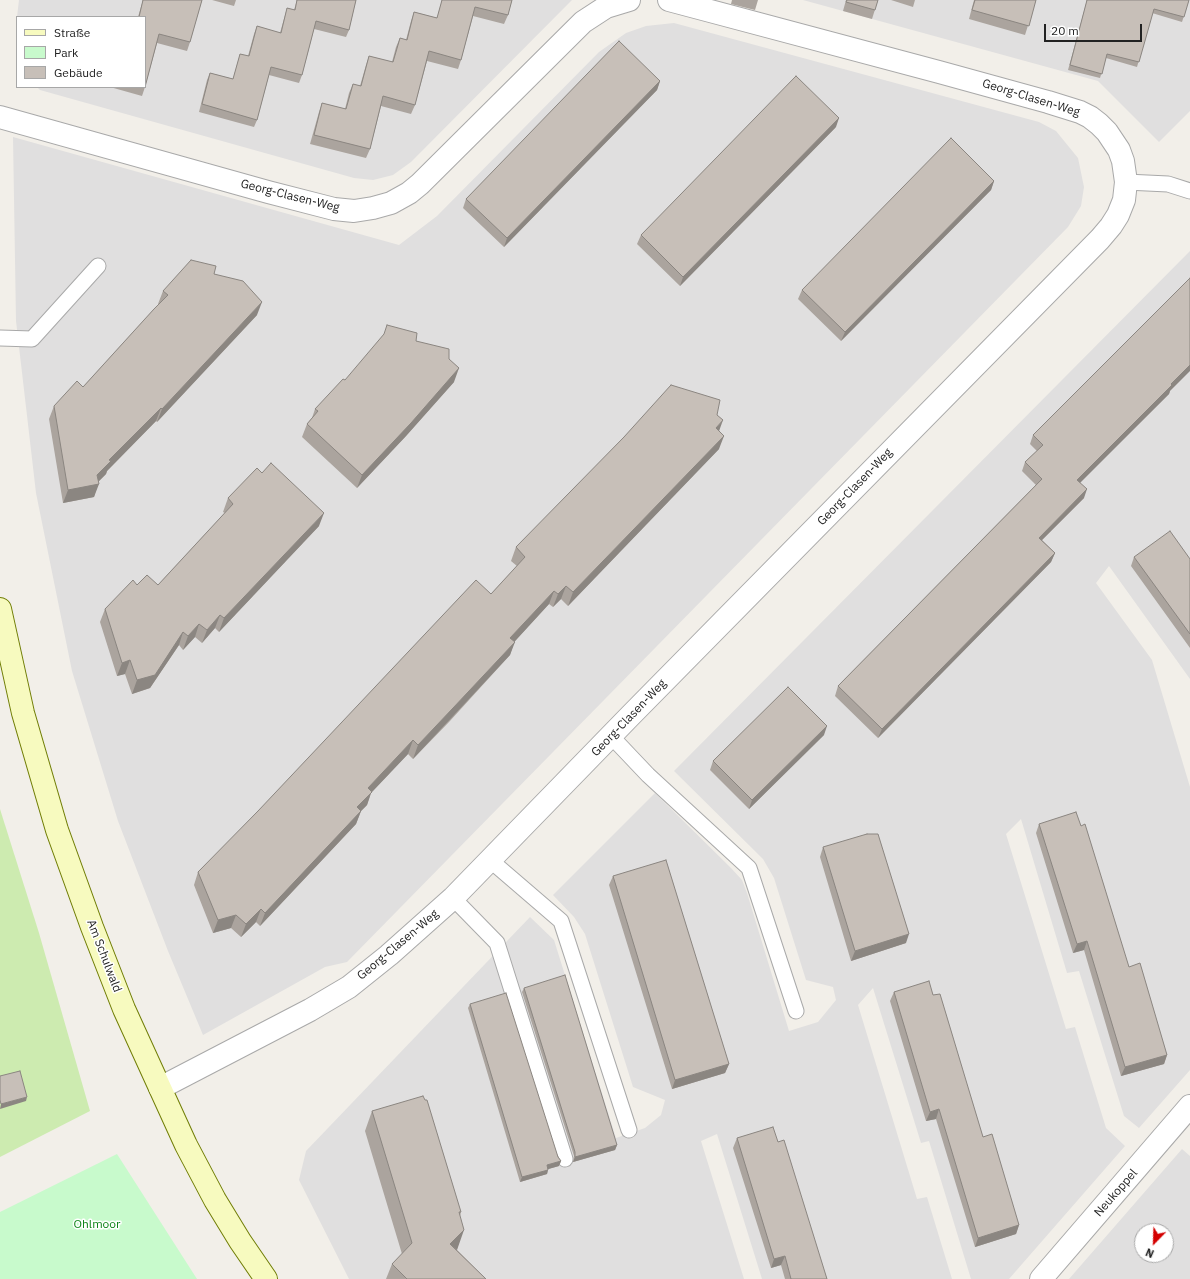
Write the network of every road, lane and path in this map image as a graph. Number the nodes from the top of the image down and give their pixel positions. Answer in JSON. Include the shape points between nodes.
{"nodes":[{"id":1,"x":669,"y":0,"type":"edge"},
{"id":2,"x":622,"y":1,"type":"edge"},
{"id":3,"x":0,"y":117,"type":"edge"},
{"id":4,"x":1126,"y":182,"type":"junction"},
{"id":5,"x":1190,"y":191,"type":"edge"},
{"id":6,"x":98,"y":266,"type":"dead end"},
{"id":7,"x":0,"y":338,"type":"edge"},
{"id":8,"x":0,"y":609,"type":"edge"},
{"id":9,"x":610,"y":736,"type":"junction"},
{"id":10,"x":490,"y":860,"type":"junction"},
{"id":11,"x":453,"y":898,"type":"junction"},
{"id":12,"x":796,"y":1011,"type":"dead end"},
{"id":13,"x":160,"y":1088,"type":"junction"},
{"id":14,"x":1190,"y":1106,"type":"edge"},
{"id":15,"x":629,"y":1130,"type":"dead end"},
{"id":16,"x":565,"y":1159,"type":"dead end"},
{"id":17,"x":266,"y":1279,"type":"edge"},
{"id":18,"x":1041,"y":1279,"type":"edge"}],
"edges":[{"from":1,"to":4,"type":"street","name":"Georg-Clasen-Weg","via":[[1080,112],[1099,124],[1114,140],[1123,161]]},
{"from":2,"to":3,"type":"street","name":"Georg-Clasen-Weg","via":[[606,7],[583,22],[420,184],[391,203],[373,208],[334,209]]},
{"from":4,"to":5,"type":"lane","via":[[1168,184]]},
{"from":4,"to":9,"type":"street","name":"Georg-Clasen-Weg","via":[[1124,200],[1118,215],[1100,239]]},
{"from":6,"to":7,"type":"lane","via":[[32,340]]},
{"from":8,"to":13,"type":"street","name":"Am Schulwald","via":[[23,713],[58,830],[124,1009]]},
{"from":9,"to":10,"type":"street","name":"Georg-Clasen-Weg"},
{"from":9,"to":12,"type":"lane","via":[[648,775],[749,868]]},
{"from":10,"to":11,"type":"street","name":"Georg-Clasen-Weg"},
{"from":10,"to":15,"type":"lane","via":[[561,921]]},
{"from":11,"to":13,"type":"street","name":"Georg-Clasen-Weg","via":[[349,987]]},
{"from":11,"to":16,"type":"lane","via":[[497,943]]},
{"from":13,"to":17,"type":"street","name":"Am Schulwald","via":[[215,1200]]},
{"from":14,"to":18,"type":"street","name":"Neukoppel"}]}
